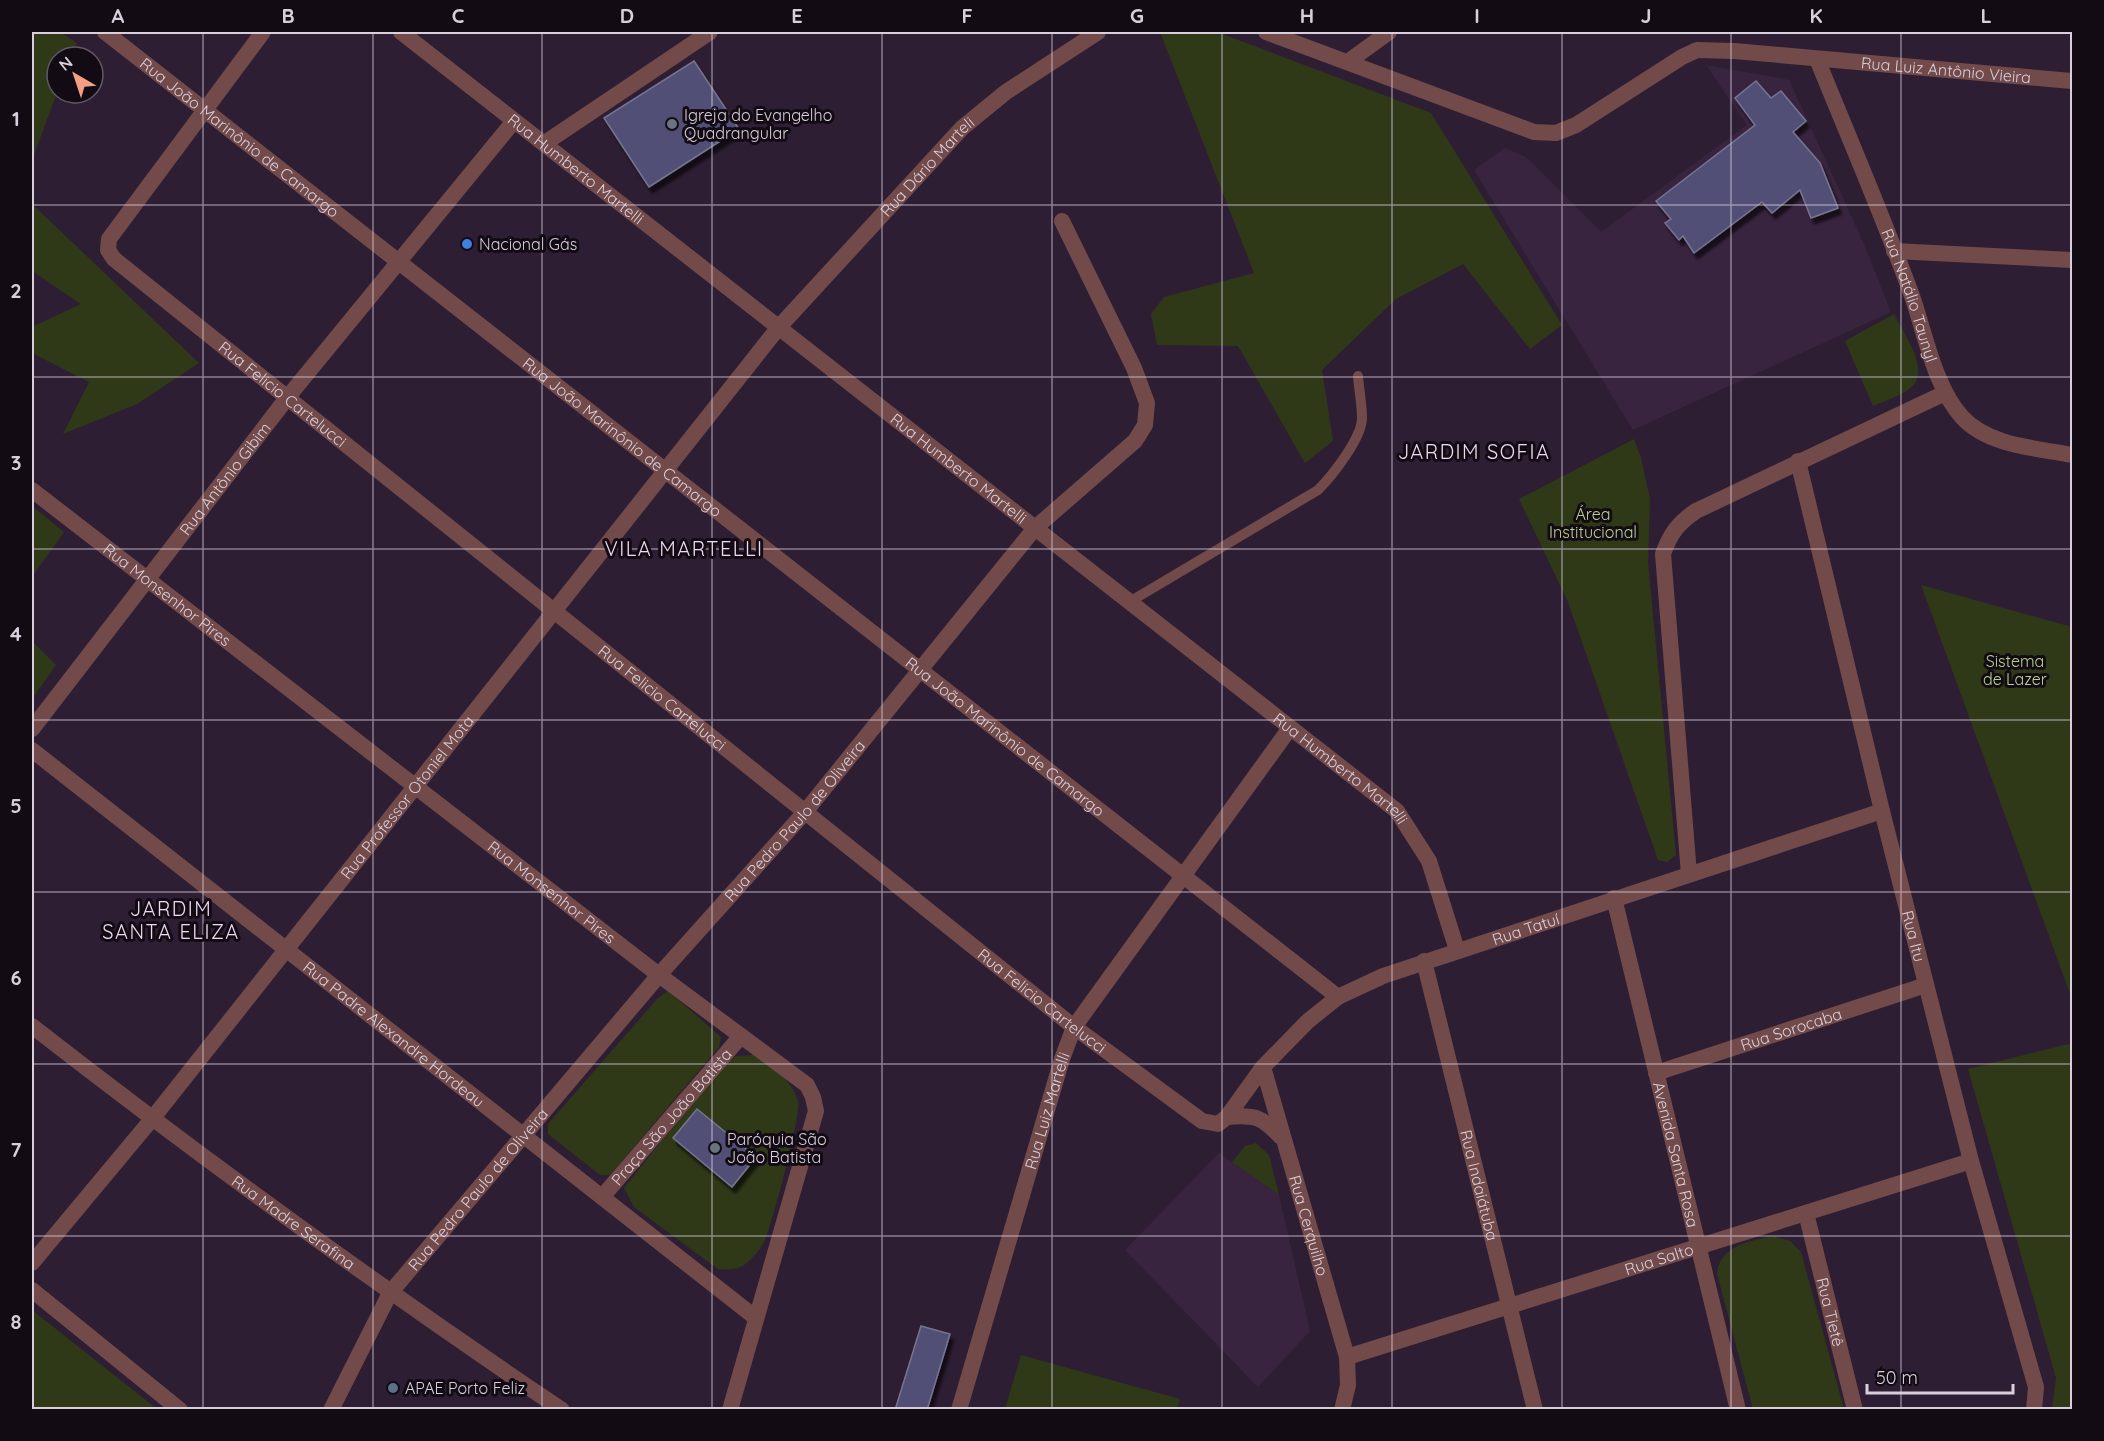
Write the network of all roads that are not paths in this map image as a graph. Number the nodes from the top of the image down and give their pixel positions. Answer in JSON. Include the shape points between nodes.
{"nodes":[{"id":1,"x":105,"y":32,"type":"edge"},
{"id":2,"x":263,"y":32,"type":"edge"},
{"id":3,"x":401,"y":32,"type":"edge"},
{"id":4,"x":710,"y":32,"type":"edge"},
{"id":5,"x":1098,"y":32,"type":"edge"},
{"id":6,"x":1266,"y":32,"type":"edge"},
{"id":7,"x":1389,"y":32,"type":"edge"},
{"id":8,"x":1817,"y":59,"type":"junction"},
{"id":9,"x":1349,"y":61,"type":"junction"},
{"id":10,"x":2073,"y":81,"type":"edge"},
{"id":11,"x":205,"y":108,"type":"junction"},
{"id":12,"x":514,"y":121,"type":"junction"},
{"id":13,"x":545,"y":143,"type":"junction"},
{"id":14,"x":1062,"y":221,"type":"dead end"},
{"id":15,"x":1894,"y":251,"type":"junction"},
{"id":16,"x":2073,"y":260,"type":"edge"},
{"id":17,"x":399,"y":261,"type":"junction"},
{"id":18,"x":779,"y":327,"type":"junction"},
{"id":19,"x":1358,"y":376,"type":"dead end"},
{"id":20,"x":1945,"y":393,"type":"junction"},
{"id":21,"x":287,"y":398,"type":"junction"},
{"id":22,"x":2073,"y":455,"type":"edge"},
{"id":23,"x":1798,"y":461,"type":"junction"},
{"id":24,"x":665,"y":470,"type":"junction"},
{"id":25,"x":32,"y":490,"type":"edge"},
{"id":26,"x":1035,"y":528,"type":"junction"},
{"id":27,"x":146,"y":578,"type":"junction"},
{"id":28,"x":1131,"y":601,"type":"junction"},
{"id":29,"x":554,"y":611,"type":"junction"},
{"id":30,"x":920,"y":670,"type":"junction"},
{"id":31,"x":1290,"y":728,"type":"junction"},
{"id":32,"x":32,"y":729,"type":"edge"},
{"id":33,"x":32,"y":750,"type":"edge"},
{"id":34,"x":416,"y":786,"type":"junction"},
{"id":35,"x":1882,"y":811,"type":"junction"},
{"id":36,"x":805,"y":812,"type":"junction"},
{"id":37,"x":1689,"y":874,"type":"junction"},
{"id":38,"x":1181,"y":876,"type":"junction"},
{"id":39,"x":1614,"y":898,"type":"junction"},
{"id":40,"x":286,"y":949,"type":"junction"},
{"id":41,"x":1457,"y":950,"type":"junction"},
{"id":42,"x":1424,"y":961,"type":"junction"},
{"id":43,"x":659,"y":975,"type":"junction"},
{"id":44,"x":1926,"y":985,"type":"junction"},
{"id":45,"x":1338,"y":997,"type":"junction"},
{"id":46,"x":32,"y":1026,"type":"edge"},
{"id":47,"x":1074,"y":1027,"type":"junction"},
{"id":48,"x":741,"y":1036,"type":"junction"},
{"id":49,"x":1263,"y":1068,"type":"junction"},
{"id":50,"x":1656,"y":1073,"type":"junction"},
{"id":51,"x":152,"y":1119,"type":"junction"},
{"id":52,"x":1222,"y":1121,"type":"junction"},
{"id":53,"x":522,"y":1136,"type":"junction"},
{"id":54,"x":1284,"y":1140,"type":"junction"},
{"id":55,"x":1971,"y":1161,"type":"junction"},
{"id":56,"x":602,"y":1197,"type":"junction"},
{"id":57,"x":1806,"y":1213,"type":"junction"},
{"id":58,"x":1698,"y":1247,"type":"junction"},
{"id":59,"x":32,"y":1263,"type":"edge"},
{"id":60,"x":32,"y":1290,"type":"edge"},
{"id":61,"x":390,"y":1293,"type":"junction"},
{"id":62,"x":1509,"y":1306,"type":"junction"},
{"id":63,"x":756,"y":1318,"type":"junction"},
{"id":64,"x":1347,"y":1357,"type":"junction"},
{"id":65,"x":180,"y":1410,"type":"edge"},
{"id":66,"x":331,"y":1410,"type":"edge"},
{"id":67,"x":562,"y":1410,"type":"edge"},
{"id":68,"x":730,"y":1410,"type":"edge"},
{"id":69,"x":958,"y":1410,"type":"edge"},
{"id":70,"x":1342,"y":1410,"type":"edge"},
{"id":71,"x":1535,"y":1410,"type":"edge"},
{"id":72,"x":1738,"y":1410,"type":"edge"},
{"id":73,"x":1855,"y":1410,"type":"edge"},
{"id":74,"x":2034,"y":1410,"type":"edge"}],
"edges":[{"from":1,"to":11,"type":"street","name":"Rua João Marinônio de Camargo"},
{"from":2,"to":11,"type":"street"},
{"from":3,"to":12,"type":"street","name":"Rua Humberto Martelli"},
{"from":4,"to":13,"type":"street"},
{"from":5,"to":18,"type":"street","name":"Rua Dário Marteli","via":[[1006,92],[962,128]]},
{"from":6,"to":9,"type":"street","name":"Rua Luiz Antônio Vieira"},
{"from":7,"to":9,"type":"street"},
{"from":8,"to":9,"type":"street","name":"Rua Luiz Antônio Vieira","via":[[1697,50],[1576,125],[1556,133],[1533,132]]},
{"from":8,"to":10,"type":"street","name":"Rua Luiz Antônio Vieira"},
{"from":8,"to":15,"type":"street","name":"Rua Natálio Taunyl"},
{"from":11,"to":17,"type":"street","name":"Rua João Marinônio de Camargo"},
{"from":11,"to":21,"type":"street","name":"Rua Felicio Cartelucci","via":[[108,239],[108,250],[114,259]]},
{"from":12,"to":13,"type":"street","name":"Rua Humberto Martelli"},
{"from":12,"to":17,"type":"street","name":"Rua Antônio Gibim"},
{"from":13,"to":18,"type":"street","name":"Rua Humberto Martelli"},
{"from":14,"to":26,"type":"street","name":"Rua Pedro Paulo de Oliveira","via":[[1134,368],[1147,403],[1145,425],[1136,441]]},
{"from":15,"to":16,"type":"street"},
{"from":15,"to":20,"type":"street","name":"Rua Natálio Taunyl"},
{"from":17,"to":21,"type":"street","name":"Rua Antônio Gibim"},
{"from":17,"to":24,"type":"street","name":"Rua João Marinônio de Camargo"},
{"from":18,"to":24,"type":"street","name":"Rua Professor Otoniel Mota"},
{"from":18,"to":26,"type":"street","name":"Rua Humberto Martelli"},
{"from":19,"to":28,"type":"lane","via":[[1362,421],[1347,453],[1318,490]]},
{"from":20,"to":22,"type":"street","name":"Rua Natálio Taunyl","via":[[1962,417],[1989,435]]},
{"from":20,"to":23,"type":"street"},
{"from":21,"to":27,"type":"street","name":"Rua Antônio Gibim"},
{"from":21,"to":29,"type":"street","name":"Rua Felicio Cartelucci"},
{"from":23,"to":35,"type":"street","name":"Rua Itu"},
{"from":23,"to":37,"type":"street","via":[[1680,522],[1663,554]]},
{"from":24,"to":29,"type":"street","name":"Rua Professor Otoniel Mota"},
{"from":24,"to":30,"type":"street","name":"Rua João Marinônio de Camargo"},
{"from":25,"to":27,"type":"street","name":"Rua Monsenhor Pires"},
{"from":26,"to":28,"type":"street","name":"Rua Humberto Martelli"},
{"from":26,"to":30,"type":"street","name":"Rua Pedro Paulo de Oliveira"},
{"from":27,"to":32,"type":"street","name":"Rua Antônio Gibim"},
{"from":27,"to":34,"type":"street","name":"Rua Monsenhor Pires"},
{"from":28,"to":31,"type":"street","name":"Rua Humberto Martelli"},
{"from":29,"to":34,"type":"street","name":"Rua Professor Otoniel Mota"},
{"from":29,"to":36,"type":"street","name":"Rua Felicio Cartelucci"},
{"from":30,"to":36,"type":"street","name":"Rua Pedro Paulo de Oliveira"},
{"from":30,"to":38,"type":"street","name":"Rua João Marinônio de Camargo"},
{"from":31,"to":38,"type":"street","name":"Rua Luiz Martelli"},
{"from":31,"to":41,"type":"street","name":"Rua Humberto Martelli","via":[[1397,812],[1429,861]]},
{"from":33,"to":40,"type":"street","name":"Rua Padre Alexandre Hordeau"},
{"from":34,"to":40,"type":"street","name":"Rua Professor Otoniel Mota"},
{"from":34,"to":43,"type":"street","name":"Rua Monsenhor Pires"},
{"from":35,"to":37,"type":"street","name":"Rua Tatuí"},
{"from":35,"to":44,"type":"street","name":"Rua Itu"},
{"from":36,"to":43,"type":"street","name":"Rua Pedro Paulo de Oliveira"},
{"from":36,"to":47,"type":"street","name":"Rua Felicio Cartelucci"},
{"from":37,"to":39,"type":"street","name":"Rua Tatuí"},
{"from":38,"to":45,"type":"street","name":"Rua João Marinônio de Camargo"},
{"from":38,"to":47,"type":"street","name":"Rua Luiz Martelli"},
{"from":39,"to":41,"type":"street","name":"Rua Tatuí"},
{"from":39,"to":50,"type":"street","name":"Avenida Santa Rosa"},
{"from":40,"to":51,"type":"street","name":"Rua Professor Otoniel Mota"},
{"from":40,"to":53,"type":"street","name":"Rua Padre Alexandre Hordeau"},
{"from":41,"to":42,"type":"street","name":"Rua Tatuí"},
{"from":42,"to":45,"type":"street","name":"Rua Tatuí"},
{"from":42,"to":62,"type":"street","name":"Rua Indaiátuba"},
{"from":43,"to":48,"type":"street","name":"Rua Monsenhor Pires"},
{"from":43,"to":53,"type":"street","name":"Rua Pedro Paulo de Oliveira"},
{"from":44,"to":50,"type":"street","name":"Rua Sorocaba"},
{"from":44,"to":55,"type":"street","name":"Rua Itu"},
{"from":45,"to":49,"type":"street","name":"Rua Tatuí","via":[[1308,1021]]},
{"from":46,"to":51,"type":"street","name":"Rua Madre Serafina"},
{"from":47,"to":52,"type":"street","name":"Rua Felicio Cartelucci","via":[[1202,1121]]},
{"from":47,"to":69,"type":"street","name":"Rua Luiz Martelli"},
{"from":48,"to":56,"type":"street","name":"Praça São João Batista"},
{"from":48,"to":63,"type":"street","name":"Rua Monsenhor Pires","via":[[807,1085],[816,1111]]},
{"from":49,"to":52,"type":"street","name":"Rua Tatuí"},
{"from":49,"to":54,"type":"street","name":"Rua Cerquilho"},
{"from":50,"to":58,"type":"street","name":"Avenida Santa Rosa"},
{"from":51,"to":59,"type":"street","name":"Rua Professor Otoniel Mota"},
{"from":51,"to":61,"type":"street","name":"Rua Madre Serafina"},
{"from":52,"to":54,"type":"street","via":[[1256,1117],[1266,1121]]},
{"from":53,"to":56,"type":"street","name":"Rua Padre Alexandre Hordeau"},
{"from":53,"to":61,"type":"street","name":"Rua Pedro Paulo de Oliveira"},
{"from":54,"to":64,"type":"street","name":"Rua Cerquilho"},
{"from":55,"to":57,"type":"street","name":"Rua Salto"},
{"from":55,"to":74,"type":"street","name":"Rua Itu","via":[[2036,1387]]},
{"from":56,"to":63,"type":"street","name":"Rua Padre Alexandre Hordeau"},
{"from":57,"to":58,"type":"street","name":"Rua Salto"},
{"from":57,"to":73,"type":"street","name":"Rua Tietê"},
{"from":58,"to":62,"type":"street","name":"Rua Salto"},
{"from":58,"to":72,"type":"street","name":"Avenida Santa Rosa"},
{"from":60,"to":65,"type":"street"},
{"from":61,"to":66,"type":"street","name":"Rua Pedro Paulo de Oliveira"},
{"from":61,"to":67,"type":"street","name":"Rua Madre Serafina"},
{"from":62,"to":64,"type":"street","name":"Rua Salto"},
{"from":62,"to":71,"type":"street","name":"Rua Indaiátuba"},
{"from":63,"to":68,"type":"street","name":"Rua Monsenhor Pires"},
{"from":64,"to":70,"type":"street","name":"Rua Cerquilho","via":[[1348,1385]]}]}
